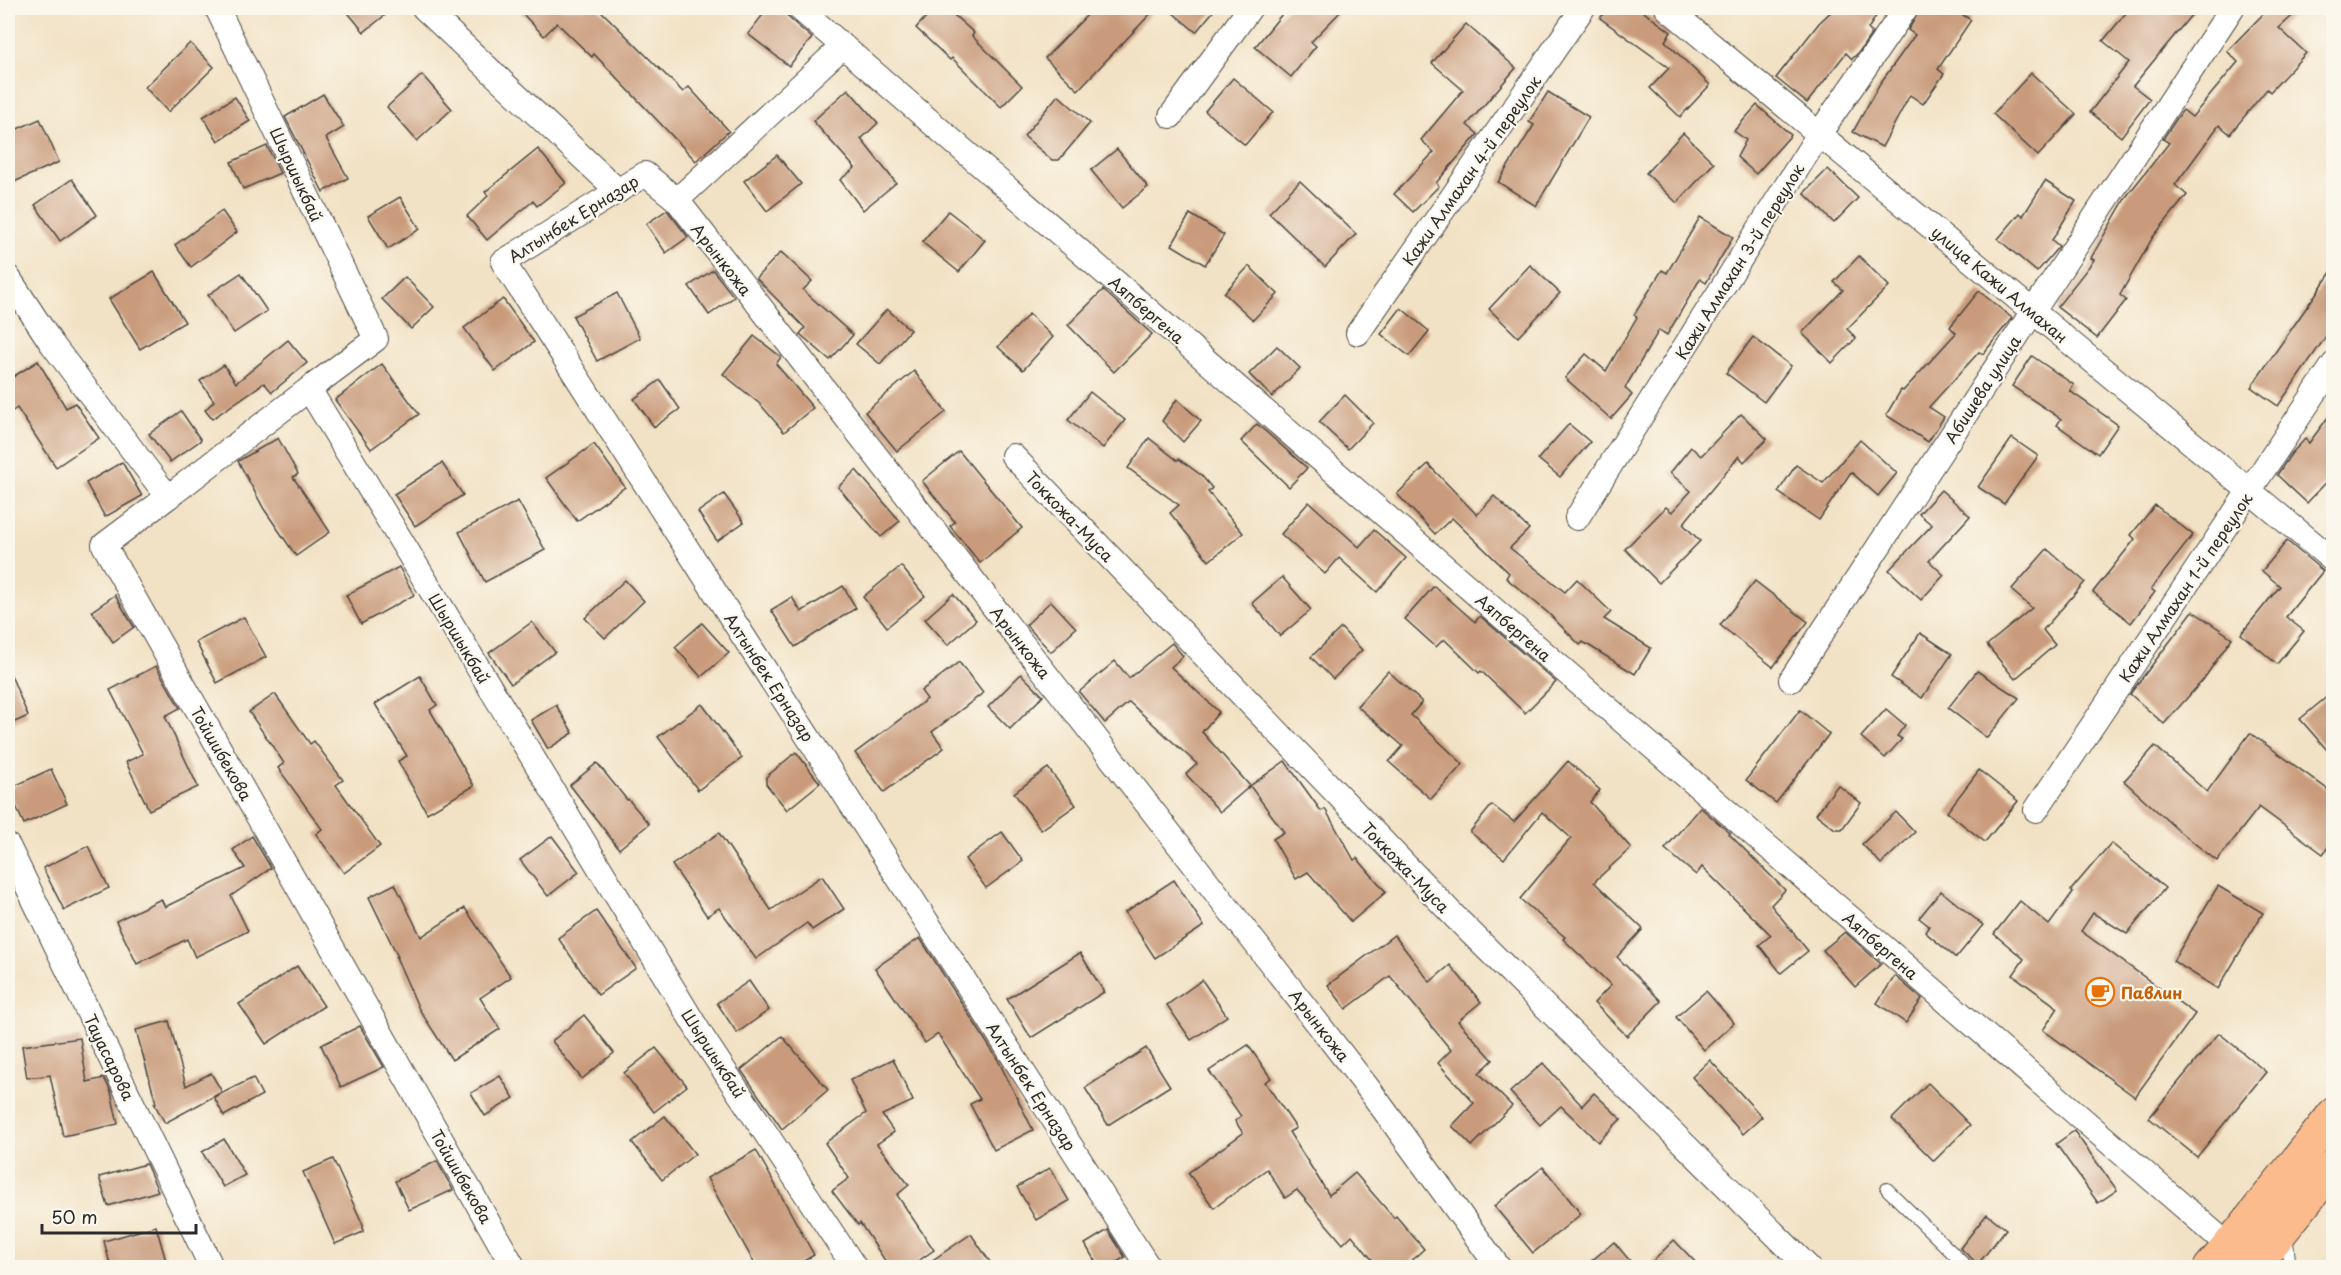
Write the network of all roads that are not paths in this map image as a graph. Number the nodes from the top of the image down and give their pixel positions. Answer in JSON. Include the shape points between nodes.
{"nodes":[{"id":1,"x":217,"y":8,"type":"edge"},
{"id":2,"x":424,"y":8,"type":"edge"},
{"id":3,"x":799,"y":8,"type":"edge"},
{"id":4,"x":1250,"y":8,"type":"edge"},
{"id":5,"x":1583,"y":8,"type":"edge"},
{"id":6,"x":1667,"y":8,"type":"edge"},
{"id":7,"x":1906,"y":8,"type":"edge"},
{"id":8,"x":2232,"y":8,"type":"edge"},
{"id":9,"x":843,"y":46,"type":"junction"},
{"id":10,"x":1171,"y":116,"type":"dead end"},
{"id":11,"x":1820,"y":134,"type":"junction"},
{"id":12,"x":618,"y":191,"type":"junction"},
{"id":13,"x":677,"y":200,"type":"junction"},
{"id":14,"x":8,"y":277,"type":"edge"},
{"id":15,"x":2032,"y":311,"type":"junction"},
{"id":16,"x":1358,"y":333,"type":"dead end"},
{"id":17,"x":2334,"y":364,"type":"edge"},
{"id":18,"x":309,"y":389,"type":"junction"},
{"id":19,"x":1013,"y":456,"type":"dead end"},
{"id":20,"x":2249,"y":490,"type":"junction"},
{"id":21,"x":168,"y":496,"type":"junction"},
{"id":22,"x":1577,"y":518,"type":"dead end"},
{"id":23,"x":2334,"y":561,"type":"edge"},
{"id":24,"x":1791,"y":680,"type":"dead end"},
{"id":25,"x":2036,"y":810,"type":"dead end"},
{"id":26,"x":8,"y":846,"type":"edge"},
{"id":27,"x":2334,"y":1114,"type":"edge"},
{"id":28,"x":2334,"y":1166,"type":"edge"},
{"id":29,"x":1887,"y":1189,"type":"dead end"},
{"id":30,"x":2285,"y":1227,"type":"junction"},
{"id":31,"x":2230,"y":1260,"type":"edge"},
{"id":32,"x":212,"y":1268,"type":"edge"},
{"id":33,"x":514,"y":1268,"type":"edge"},
{"id":34,"x":855,"y":1268,"type":"edge"},
{"id":35,"x":1149,"y":1268,"type":"edge"},
{"id":36,"x":1499,"y":1268,"type":"edge"},
{"id":37,"x":1809,"y":1268,"type":"edge"},
{"id":38,"x":1968,"y":1268,"type":"edge"},
{"id":39,"x":2290,"y":1268,"type":"edge"}],
"edges":[{"from":1,"to":18,"type":"street","name":"Шыршыкбай","via":[[375,339]]},
{"from":2,"to":12,"type":"street"},
{"from":3,"to":9,"type":"street","name":"Аяпбергена"},
{"from":4,"to":10,"type":"street"},
{"from":5,"to":16,"type":"street","name":"Кажи Алмахан 4-й переулок"},
{"from":6,"to":11,"type":"street","name":"улица Кажи Алмахан"},
{"from":7,"to":11,"type":"street","name":"Кажи Алмахан 3-й переулок"},
{"from":8,"to":15,"type":"street","name":"Абишева улица"},
{"from":9,"to":13,"type":"street"},
{"from":9,"to":31,"type":"street","name":"Аяпбергена"},
{"from":11,"to":15,"type":"street","name":"улица Кажи Алмахан"},
{"from":11,"to":22,"type":"street","name":"Кажи Алмахан 3-й переулок"},
{"from":12,"to":13,"type":"street","name":"Алтынбек Ерназар","via":[[645,174]]},
{"from":12,"to":35,"type":"street","name":"Алтынбек Ерназар","via":[[503,262]]},
{"from":13,"to":36,"type":"street","name":"Арынкожа","via":[[1368,1088]]},
{"from":14,"to":21,"type":"street","via":[[52,344]]},
{"from":15,"to":20,"type":"street","name":"улица Кажи Алмахан"},
{"from":15,"to":24,"type":"street","name":"Абишева улица"},
{"from":17,"to":20,"type":"street","name":"Кажи Алмахан 1-й переулок"},
{"from":18,"to":21,"type":"street"},
{"from":18,"to":34,"type":"street","name":"Шыршыкбай","via":[[704,1040]]},
{"from":19,"to":37,"type":"street","name":"Токкожа-Муса","via":[[1458,920]]},
{"from":20,"to":23,"type":"street","name":"улица Кажи Алмахан"},
{"from":20,"to":25,"type":"street","name":"Кажи Алмахан 1-й переулок"},
{"from":21,"to":33,"type":"street","name":"Тойшибекова","via":[[104,545]]},
{"from":26,"to":32,"type":"street","name":"Тауасарова"},
{"from":27,"to":31,"type":"main road"},
{"from":28,"to":30,"type":"main road"},
{"from":29,"to":38,"type":"lane"},
{"from":30,"to":31,"type":"main road"},
{"from":30,"to":39,"type":"lane"}]}
